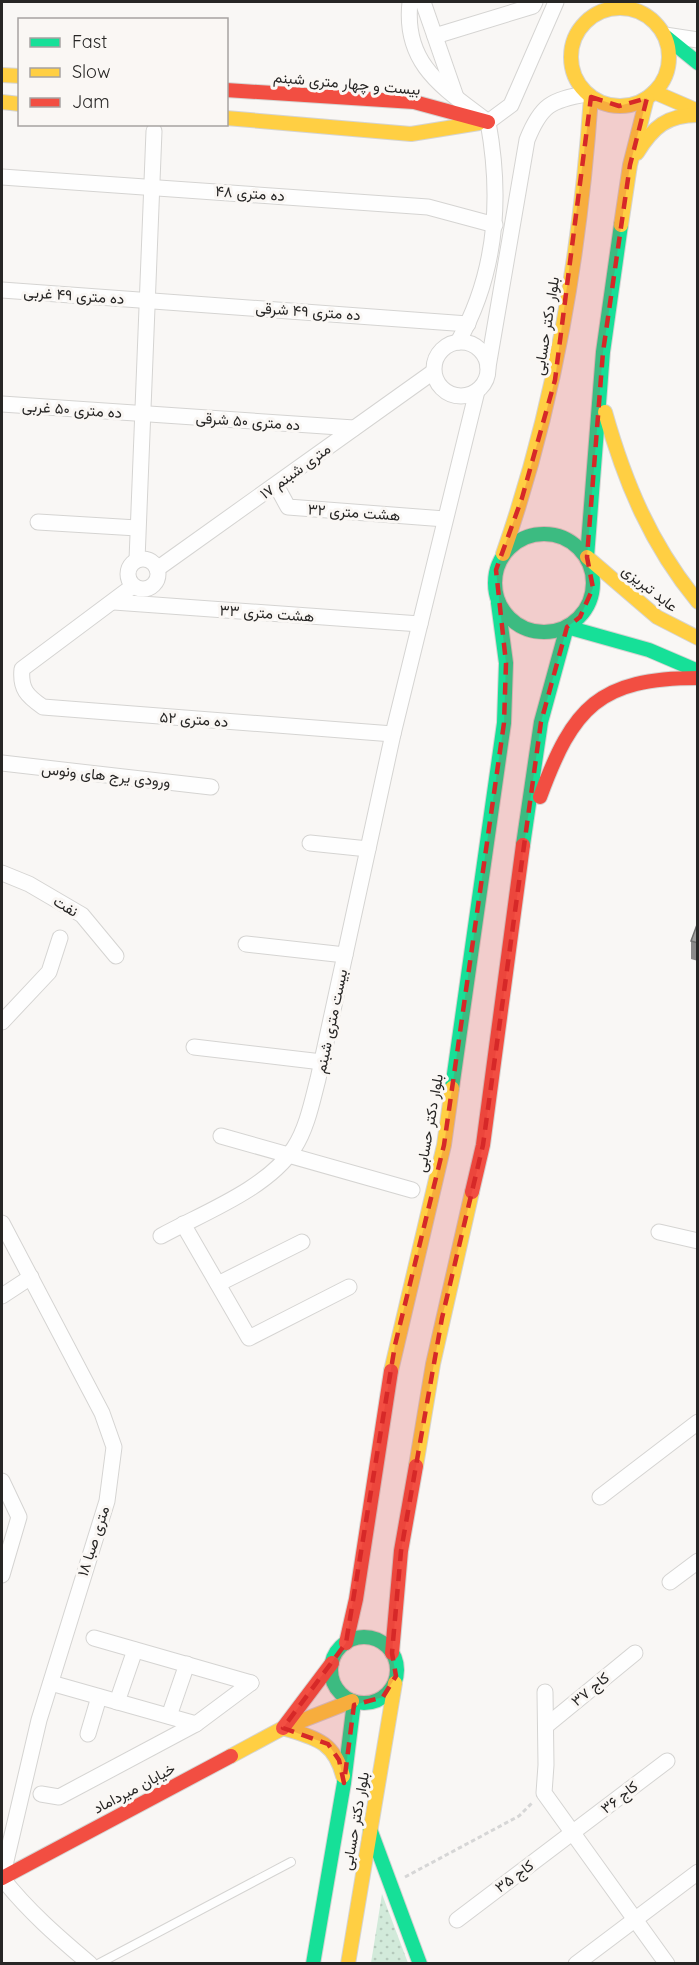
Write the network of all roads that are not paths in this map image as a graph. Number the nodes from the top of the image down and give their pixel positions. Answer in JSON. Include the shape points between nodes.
{"nodes":[{"id":1,"x":410,"y":2,"type":"edge"},
{"id":2,"x":423,"y":2,"type":"edge"},
{"id":3,"x":535,"y":2,"type":"edge"},
{"id":4,"x":556,"y":2,"type":"edge"},
{"id":5,"x":588,"y":2,"type":"edge"},
{"id":6,"x":651,"y":2,"type":"edge"},
{"id":7,"x":581,"y":25,"type":"junction"},
{"id":8,"x":664,"y":34,"type":"junction"},
{"id":9,"x":435,"y":36,"type":"junction"},
{"id":10,"x":698,"y":40,"type":"edge"},
{"id":11,"x":698,"y":63,"type":"edge"},
{"id":12,"x":2,"y":75,"type":"edge"},
{"id":13,"x":18,"y":76,"type":"edge"},
{"id":14,"x":228,"y":90,"type":"edge"},
{"id":15,"x":651,"y":95,"type":"junction"},
{"id":16,"x":589,"y":96,"type":"junction"},
{"id":17,"x":456,"y":97,"type":"junction"},
{"id":18,"x":2,"y":102,"type":"edge"},
{"id":19,"x":18,"y":104,"type":"edge"},
{"id":20,"x":698,"y":113,"type":"edge"},
{"id":21,"x":228,"y":118,"type":"edge"},
{"id":22,"x":488,"y":122,"type":"junction"},
{"id":23,"x":154,"y":131,"type":"dead end"},
{"id":24,"x":630,"y":165,"type":"junction"},
{"id":25,"x":2,"y":177,"type":"edge"},
{"id":26,"x":152,"y":186,"type":"junction"},
{"id":27,"x":495,"y":225,"type":"junction"},
{"id":28,"x":2,"y":290,"type":"edge"},
{"id":29,"x":147,"y":299,"type":"junction"},
{"id":30,"x":468,"y":324,"type":"junction"},
{"id":31,"x":458,"y":342,"type":"junction"},
{"id":32,"x":488,"y":367,"type":"junction"},
{"id":33,"x":433,"y":372,"type":"junction"},
{"id":34,"x":477,"y":392,"type":"junction"},
{"id":35,"x":601,"y":395,"type":"junction"},
{"id":36,"x":2,"y":404,"type":"edge"},
{"id":37,"x":142,"y":414,"type":"junction"},
{"id":38,"x":354,"y":428,"type":"junction"},
{"id":39,"x":276,"y":485,"type":"junction"},
{"id":40,"x":446,"y":519,"type":"junction"},
{"id":41,"x":38,"y":522,"type":"dead end"},
{"id":42,"x":137,"y":528,"type":"junction"},
{"id":43,"x":503,"y":554,"type":"junction"},
{"id":44,"x":586,"y":557,"type":"junction"},
{"id":45,"x":137,"y":560,"type":"junction"},
{"id":46,"x":157,"y":568,"type":"junction"},
{"id":47,"x":133,"y":586,"type":"junction"},
{"id":48,"x":114,"y":602,"type":"junction"},
{"id":49,"x":698,"y":602,"type":"edge"},
{"id":50,"x":498,"y":603,"type":"junction"},
{"id":51,"x":420,"y":624,"type":"junction"},
{"id":52,"x":567,"y":627,"type":"junction"},
{"id":53,"x":698,"y":638,"type":"edge"},
{"id":54,"x":698,"y":671,"type":"edge"},
{"id":55,"x":698,"y":678,"type":"edge"},
{"id":56,"x":393,"y":734,"type":"junction"},
{"id":57,"x":2,"y":763,"type":"edge"},
{"id":58,"x":211,"y":787,"type":"dead end"},
{"id":59,"x":523,"y":838,"type":"junction"},
{"id":60,"x":310,"y":843,"type":"dead end"},
{"id":61,"x":368,"y":849,"type":"junction"},
{"id":62,"x":2,"y":873,"type":"edge"},
{"id":63,"x":60,"y":938,"type":"dead end"},
{"id":64,"x":246,"y":944,"type":"dead end"},
{"id":65,"x":345,"y":956,"type":"junction"},
{"id":66,"x":116,"y":957,"type":"dead end"},
{"id":67,"x":2,"y":1022,"type":"edge"},
{"id":68,"x":194,"y":1047,"type":"dead end"},
{"id":69,"x":322,"y":1062,"type":"junction"},
{"id":70,"x":221,"y":1136,"type":"dead end"},
{"id":71,"x":288,"y":1155,"type":"junction"},
{"id":72,"x":412,"y":1190,"type":"dead end"},
{"id":73,"x":2,"y":1222,"type":"edge"},
{"id":74,"x":183,"y":1224,"type":"junction"},
{"id":75,"x":658,"y":1232,"type":"dead end"},
{"id":76,"x":161,"y":1236,"type":"dead end"},
{"id":77,"x":698,"y":1241,"type":"edge"},
{"id":78,"x":302,"y":1242,"type":"dead end"},
{"id":79,"x":31,"y":1278,"type":"junction"},
{"id":80,"x":218,"y":1284,"type":"junction"},
{"id":81,"x":349,"y":1287,"type":"dead end"},
{"id":82,"x":2,"y":1296,"type":"edge"},
{"id":83,"x":698,"y":1422,"type":"edge"},
{"id":84,"x":2,"y":1481,"type":"edge"},
{"id":85,"x":600,"y":1497,"type":"dead end"},
{"id":86,"x":698,"y":1561,"type":"edge"},
{"id":87,"x":2,"y":1575,"type":"edge"},
{"id":88,"x":670,"y":1582,"type":"dead end"},
{"id":89,"x":94,"y":1638,"type":"dead end"},
{"id":90,"x":346,"y":1643,"type":"junction"},
{"id":91,"x":135,"y":1650,"type":"junction"},
{"id":92,"x":392,"y":1653,"type":"junction"},
{"id":93,"x":635,"y":1653,"type":"dead end"},
{"id":94,"x":332,"y":1663,"type":"junction"},
{"id":95,"x":187,"y":1664,"type":"junction"},
{"id":96,"x":51,"y":1683,"type":"junction"},
{"id":97,"x":394,"y":1683,"type":"junction"},
{"id":98,"x":545,"y":1692,"type":"dead end"},
{"id":99,"x":99,"y":1697,"type":"junction"},
{"id":100,"x":117,"y":1702,"type":"junction"},
{"id":101,"x":353,"y":1702,"type":"junction"},
{"id":102,"x":169,"y":1716,"type":"junction"},
{"id":103,"x":196,"y":1724,"type":"junction"},
{"id":104,"x":546,"y":1726,"type":"junction"},
{"id":105,"x":283,"y":1728,"type":"junction"},
{"id":106,"x":88,"y":1734,"type":"dead end"},
{"id":107,"x":667,"y":1761,"type":"dead end"},
{"id":108,"x":344,"y":1783,"type":"junction"},
{"id":109,"x":41,"y":1794,"type":"dead end"},
{"id":110,"x":370,"y":1829,"type":"junction"},
{"id":111,"x":572,"y":1834,"type":"junction"},
{"id":112,"x":291,"y":1862,"type":"dead end"},
{"id":113,"x":698,"y":1872,"type":"edge"},
{"id":114,"x":2,"y":1878,"type":"edge"},
{"id":115,"x":457,"y":1920,"type":"dead end"},
{"id":116,"x":635,"y":1920,"type":"junction"},
{"id":117,"x":90,"y":1964,"type":"edge"},
{"id":118,"x":98,"y":1964,"type":"edge"},
{"id":119,"x":313,"y":1964,"type":"edge"},
{"id":120,"x":348,"y":1964,"type":"edge"},
{"id":121,"x":420,"y":1964,"type":"edge"},
{"id":122,"x":576,"y":1964,"type":"edge"},
{"id":123,"x":667,"y":1964,"type":"edge"}],
"edges":[{"from":1,"to":17,"type":"street","via":[[410,27],[418,58],[434,79]]},
{"from":2,"to":9,"type":"street"},
{"from":3,"to":9,"type":"street","via":[[533,6]]},
{"from":4,"to":22,"type":"street","via":[[511,105]]},
{"from":5,"to":7,"type":"main road"},
{"from":6,"to":8,"type":"main road"},
{"from":7,"to":8,"type":"main road","via":[[593,15],[622,7],[651,18]]},
{"from":7,"to":16,"type":"main road","via":[[573,38],[570,60],[577,82]]},
{"from":8,"to":10,"type":"street"},
{"from":8,"to":11,"type":"main road"},
{"from":8,"to":15,"type":"main road","via":[[669,66]]},
{"from":9,"to":17,"type":"street"},
{"from":12,"to":13,"type":"main road"},
{"from":14,"to":22,"type":"main road","name":"بیست و چهار متری شبنم","via":[[414,102]]},
{"from":15,"to":16,"type":"main road","via":[[619,106]]},
{"from":15,"to":20,"type":"main road"},
{"from":15,"to":24,"type":"main road"},
{"from":16,"to":32,"type":"street","via":[[558,100],[546,106],[527,140]]},
{"from":16,"to":43,"type":"main road","name":"بلوار دکتر حسابی","via":[[574,252],[555,380]]},
{"from":17,"to":22,"type":"street"},
{"from":18,"to":19,"type":"main road"},
{"from":20,"to":24,"type":"main road","via":[[662,120],[646,137]]},
{"from":21,"to":22,"type":"main road","via":[[411,134]]},
{"from":22,"to":27,"type":"street","via":[[495,159]]},
{"from":23,"to":26,"type":"street"},
{"from":24,"to":35,"type":"main road","via":[[603,352]]},
{"from":25,"to":26,"type":"street","name":"ده متری ۴۸"},
{"from":26,"to":27,"type":"street","name":"ده متری ۴۸","via":[[428,207]]},
{"from":26,"to":29,"type":"street"},
{"from":27,"to":30,"type":"street","via":[[487,272]]},
{"from":28,"to":29,"type":"street","name":"ده متری ۴۹ غربی"},
{"from":29,"to":30,"type":"street","name":"ده متری ۴۹ شرقی"},
{"from":29,"to":37,"type":"street"},
{"from":30,"to":31,"type":"street"},
{"from":31,"to":32,"type":"street","via":[[475,345]]},
{"from":31,"to":33,"type":"street","via":[[440,351]]},
{"from":32,"to":34,"type":"street","via":[[486,381]]},
{"from":33,"to":34,"type":"street","via":[[449,394],[468,396]]},
{"from":33,"to":38,"type":"street","name":"۱۷ متری شبنم"},
{"from":34,"to":40,"type":"street","name":"بیست متری شبنم"},
{"from":35,"to":44,"type":"main road"},
{"from":35,"to":49,"type":"main road","via":[[638,513],[672,571]]},
{"from":36,"to":37,"type":"street","name":"ده متری ۵۰ غربی"},
{"from":37,"to":38,"type":"street","name":"ده متری ۵۰ شرقی"},
{"from":37,"to":42,"type":"street"},
{"from":38,"to":39,"type":"street","name":"۱۷ متری شبنم"},
{"from":39,"to":40,"type":"street","name":"هشت متری ۳۲","via":[[288,507]]},
{"from":39,"to":46,"type":"street","name":"۱۷ متری شبنم"},
{"from":40,"to":51,"type":"street","name":"بیست متری شبنم"},
{"from":41,"to":42,"type":"street"},
{"from":42,"to":45,"type":"street"},
{"from":43,"to":44,"type":"main road","via":[[530,535],[547,533],[576,545]]},
{"from":43,"to":50,"type":"main road","via":[[494,587]]},
{"from":44,"to":52,"type":"main road","via":[[592,572],[591,596],[580,617]]},
{"from":44,"to":53,"type":"main road","name":"عابد تبریزی","via":[[657,617]]},
{"from":45,"to":46,"type":"street","via":[[146,560]]},
{"from":45,"to":47,"type":"street","via":[[128,572]]},
{"from":46,"to":47,"type":"street","via":[[152,586],[142,590]]},
{"from":47,"to":48,"type":"street"},
{"from":48,"to":51,"type":"street","name":"هشت متری ۳۳"},
{"from":48,"to":56,"type":"street","name":"ده متری ۵۲","via":[[22,669],[21,684],[28,697],[43,707]]},
{"from":50,"to":52,"type":"main road","via":[[520,627],[536,632]]},
{"from":50,"to":90,"type":"main road","name":"بلوار دکتر حسابی","via":[[506,663],[504,723],[444,1145],[395,1345]]},
{"from":51,"to":56,"type":"street","name":"بیست متری شبنم"},
{"from":52,"to":54,"type":"main road","via":[[649,650]]},
{"from":52,"to":59,"type":"main road","via":[[541,722]]},
{"from":55,"to":59,"type":"main road","via":[[630,682],[591,705],[552,761]]},
{"from":56,"to":61,"type":"street","name":"بیست متری شبنم"},
{"from":57,"to":58,"type":"street","name":"ورودی یرج های ونوس"},
{"from":59,"to":92,"type":"main road","via":[[483,1145],[433,1364],[400,1551]]},
{"from":60,"to":61,"type":"street"},
{"from":61,"to":65,"type":"street","name":"بیست متری شبنم"},
{"from":62,"to":66,"type":"street","name":"نفت","via":[[82,915]]},
{"from":63,"to":67,"type":"street","via":[[49,972]]},
{"from":64,"to":65,"type":"street"},
{"from":65,"to":69,"type":"street","name":"بیست متری شبنم"},
{"from":68,"to":69,"type":"street"},
{"from":69,"to":71,"type":"street","name":"بیست متری شبنم","via":[[306,1121]]},
{"from":70,"to":71,"type":"street"},
{"from":71,"to":72,"type":"street"},
{"from":71,"to":74,"type":"street","name":"بیست متری شبنم","via":[[278,1169]]},
{"from":73,"to":79,"type":"street","name":"متری صبا ۱۸"},
{"from":74,"to":76,"type":"street","name":"بیست متری شبنم"},
{"from":74,"to":80,"type":"street"},
{"from":75,"to":77,"type":"street"},
{"from":78,"to":80,"type":"street"},
{"from":79,"to":82,"type":"street"},
{"from":79,"to":96,"type":"street","name":"متری صبا ۱۸","via":[[102,1413],[114,1447],[107,1501]]},
{"from":80,"to":81,"type":"street","via":[[249,1338]]},
{"from":83,"to":85,"type":"street"},
{"from":84,"to":87,"type":"street","via":[[19,1518]]},
{"from":86,"to":88,"type":"street"},
{"from":89,"to":91,"type":"street"},
{"from":90,"to":92,"type":"main road","via":[[370,1638]]},
{"from":90,"to":94,"type":"main road"},
{"from":91,"to":95,"type":"street"},
{"from":91,"to":100,"type":"street"},
{"from":92,"to":97,"type":"main road","via":[[396,1664]]},
{"from":93,"to":104,"type":"street","name":"کاج ۳۷"},
{"from":94,"to":101,"type":"main road","via":[[334,1684]]},
{"from":94,"to":105,"type":"main road"},
{"from":95,"to":102,"type":"street"},
{"from":95,"to":103,"type":"street","via":[[251,1683]]},
{"from":96,"to":99,"type":"street"},
{"from":96,"to":114,"type":"street","name":"متری صبا ۱۸","via":[[17,1805]]},
{"from":97,"to":101,"type":"main road","via":[[378,1700]]},
{"from":97,"to":110,"type":"main road","name":"بلوار دکتر حسابی"},
{"from":98,"to":104,"type":"street"},
{"from":99,"to":100,"type":"street"},
{"from":99,"to":106,"type":"street"},
{"from":100,"to":102,"type":"street"},
{"from":101,"to":105,"type":"main road","name":"خیابان میرداماد"},
{"from":101,"to":108,"type":"main road","name":"بلوار دکتر حسابی"},
{"from":102,"to":103,"type":"street"},
{"from":103,"to":109,"type":"street","via":[[59,1797]]},
{"from":104,"to":111,"type":"street","via":[[544,1793]]},
{"from":105,"to":108,"type":"main road","via":[[328,1744],[339,1760]]},
{"from":105,"to":114,"type":"main road","name":"خیابان میرداماد"},
{"from":107,"to":111,"type":"street","name":"کاج ۳۶"},
{"from":108,"to":119,"type":"main road","name":"بلوار دکتر حسابی"},
{"from":110,"to":120,"type":"main road","name":"بلوار دکتر حسابی"},
{"from":110,"to":121,"type":"main road"},
{"from":111,"to":115,"type":"street","name":"کاج ۳۵"},
{"from":111,"to":116,"type":"street"},
{"from":112,"to":118,"type":"lane"},
{"from":113,"to":116,"type":"street"},
{"from":114,"to":117,"type":"street","via":[[49,1930]]},
{"from":116,"to":122,"type":"street"},
{"from":116,"to":123,"type":"street"}]}
